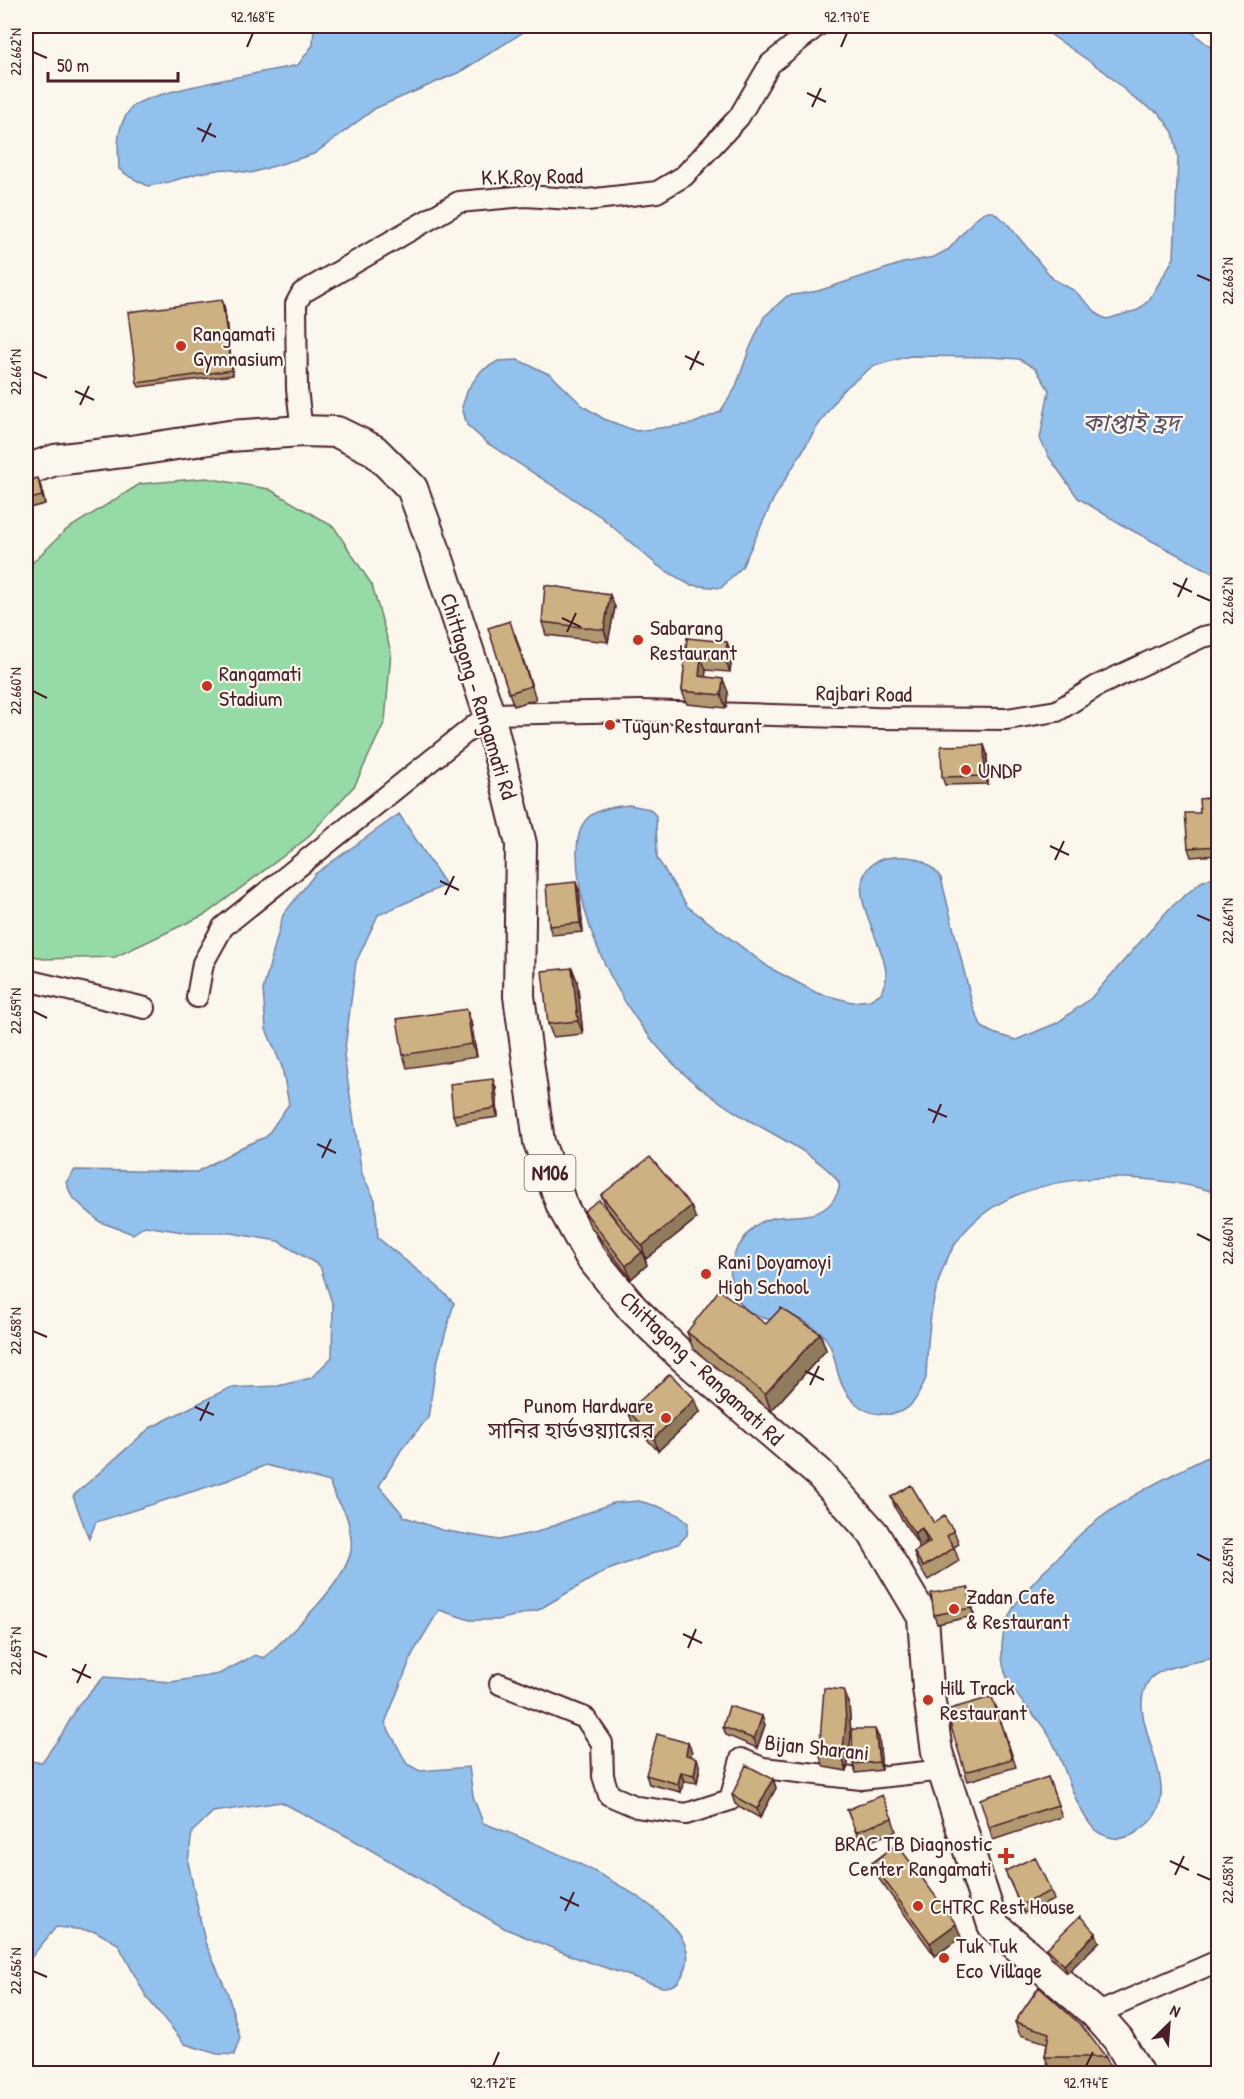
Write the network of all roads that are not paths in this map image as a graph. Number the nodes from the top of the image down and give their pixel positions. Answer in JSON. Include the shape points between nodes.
{"nodes":[{"id":1,"x":817,"y":26,"type":"edge"},
{"id":2,"x":302,"y":431,"type":"junction"},
{"id":3,"x":26,"y":470,"type":"edge"},
{"id":4,"x":1218,"y":634,"type":"edge"},
{"id":5,"x":489,"y":714,"type":"junction"},
{"id":6,"x":26,"y":980,"type":"edge"},
{"id":7,"x":197,"y":997,"type":"dead end"},
{"id":8,"x":145,"y":1008,"type":"dead end"},
{"id":9,"x":500,"y":1684,"type":"dead end"},
{"id":10,"x":944,"y":1770,"type":"junction"},
{"id":11,"x":1218,"y":1961,"type":"edge"},
{"id":12,"x":1096,"y":2014,"type":"junction"},
{"id":13,"x":1138,"y":2073,"type":"edge"}],
"edges":[{"from":1,"to":2,"type":"street","name":"K.K.Roy Road","via":[[770,64],[739,117],[684,176],[657,192],[587,200],[525,196],[459,202],[302,292],[296,304],[297,389]]},
{"from":2,"to":3,"type":"highway","name":"Chittagong - Rangamati Rd","number":"N106","via":[[228,436],[56,460]]},
{"from":2,"to":5,"type":"highway","name":"Chittagong - Rangamati Rd","number":"N106","via":[[336,432],[374,450],[412,488]]},
{"from":4,"to":5,"type":"street","name":"Rajbari Road","via":[[1203,637],[1097,686],[1057,711],[1007,719],[640,711]]},
{"from":5,"to":7,"type":"street","via":[[223,927],[203,963]]},
{"from":5,"to":10,"type":"highway","name":"Chittagong - Rangamati Rd","number":"N106","via":[[521,844],[519,996],[539,1142],[562,1206],[590,1256],[633,1309],[819,1473],[873,1533],[923,1617],[928,1689],[937,1752]]},
{"from":6,"to":8,"type":"street"},
{"from":9,"to":10,"type":"street","name":"Bijan Sharani","via":[[585,1718],[602,1743],[603,1776],[609,1795],[637,1807],[686,1814],[730,1800],[741,1759],[763,1768],[861,1779]]},
{"from":10,"to":12,"type":"highway","name":"Chittagong - Rangamati Rd","number":"N106","via":[[993,1925]]},
{"from":11,"to":12,"type":"street"},
{"from":12,"to":13,"type":"highway","name":"Chittagong - Rangamati Rd","number":"N106","via":[[1118,2038]]}]}
